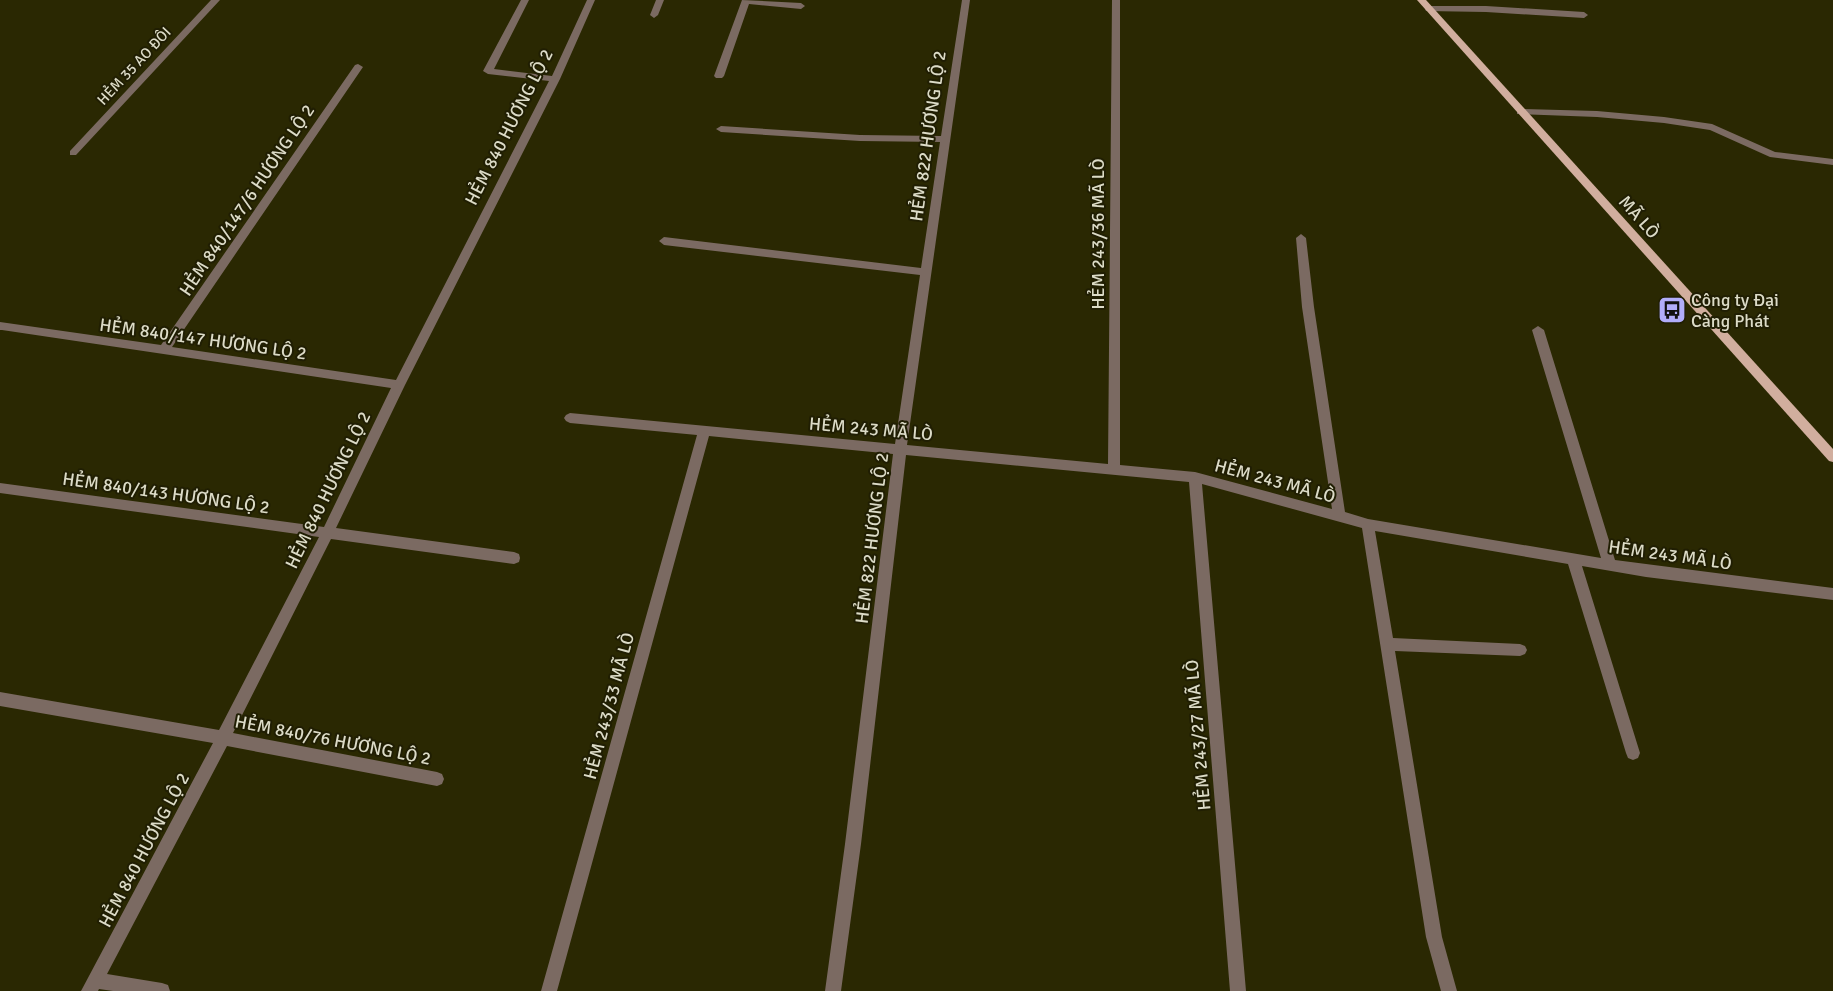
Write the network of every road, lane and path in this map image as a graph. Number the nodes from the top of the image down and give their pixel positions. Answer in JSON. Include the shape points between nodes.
{"nodes":[{"id":1,"x":216,"y":0,"type":"edge"},
{"id":2,"x":525,"y":0,"type":"edge"},
{"id":3,"x":591,"y":0,"type":"edge"},
{"id":4,"x":660,"y":0,"type":"edge"},
{"id":5,"x":966,"y":0,"type":"edge"},
{"id":6,"x":1116,"y":0,"type":"edge"},
{"id":7,"x":1421,"y":0,"type":"edge"},
{"id":8,"x":746,"y":1,"type":"edge"},
{"id":9,"x":801,"y":6,"type":"dead end"},
{"id":10,"x":1429,"y":10,"type":"junction"},
{"id":11,"x":654,"y":15,"type":"dead end"},
{"id":12,"x":1584,"y":15,"type":"dead end"},
{"id":13,"x":358,"y":67,"type":"dead end"},
{"id":14,"x":719,"y":76,"type":"dead end"},
{"id":15,"x":554,"y":79,"type":"junction"},
{"id":16,"x":1520,"y":112,"type":"junction"},
{"id":17,"x":721,"y":129,"type":"dead end"},
{"id":18,"x":946,"y":139,"type":"junction"},
{"id":19,"x":74,"y":153,"type":"dead end"},
{"id":20,"x":1833,"y":162,"type":"edge"},
{"id":21,"x":1301,"y":238,"type":"dead end"},
{"id":22,"x":664,"y":241,"type":"dead end"},
{"id":23,"x":926,"y":272,"type":"junction"},
{"id":24,"x":2,"y":326,"type":"dead end"},
{"id":25,"x":1538,"y":330,"type":"dead end"},
{"id":26,"x":163,"y":351,"type":"junction"},
{"id":27,"x":398,"y":385,"type":"junction"},
{"id":28,"x":570,"y":418,"type":"dead end"},
{"id":29,"x":704,"y":432,"type":"junction"},
{"id":30,"x":900,"y":450,"type":"junction"},
{"id":31,"x":1833,"y":457,"type":"edge"},
{"id":32,"x":1114,"y":468,"type":"junction"},
{"id":33,"x":1195,"y":477,"type":"junction"},
{"id":34,"x":0,"y":488,"type":"edge"},
{"id":35,"x":1339,"y":516,"type":"junction"},
{"id":36,"x":1368,"y":524,"type":"junction"},
{"id":37,"x":327,"y":534,"type":"junction"},
{"id":38,"x":514,"y":558,"type":"dead end"},
{"id":39,"x":1573,"y":559,"type":"junction"},
{"id":40,"x":1610,"y":565,"type":"junction"},
{"id":41,"x":1833,"y":594,"type":"edge"},
{"id":42,"x":1387,"y":644,"type":"junction"},
{"id":43,"x":1520,"y":650,"type":"dead end"},
{"id":44,"x":0,"y":699,"type":"edge"},
{"id":45,"x":223,"y":738,"type":"junction"},
{"id":46,"x":1633,"y":753,"type":"dead end"},
{"id":47,"x":437,"y":779,"type":"dead end"},
{"id":48,"x":92,"y":985,"type":"edge"},
{"id":49,"x":162,"y":991,"type":"edge"},
{"id":50,"x":549,"y":991,"type":"edge"},
{"id":51,"x":832,"y":991,"type":"edge"},
{"id":52,"x":1238,"y":991,"type":"edge"},
{"id":53,"x":1449,"y":991,"type":"edge"}],
"edges":[{"from":1,"to":19,"type":"street","name":"HẺM 35 AO ĐÔI"},
{"from":2,"to":15,"type":"street","via":[[488,71]]},
{"from":3,"to":15,"type":"street","name":"HẺM 840 HƯƠNG LỘ 2"},
{"from":4,"to":11,"type":"street"},
{"from":5,"to":18,"type":"street","name":"HẺM 822 HƯƠNG LỘ 2"},
{"from":6,"to":32,"type":"street","name":"HẺM 243/36 MÃ LÒ"},
{"from":7,"to":10,"type":"main road","name":"MÃ LÒ"},
{"from":8,"to":9,"type":"street"},
{"from":8,"to":14,"type":"street"},
{"from":10,"to":12,"type":"street","via":[[1486,9]]},
{"from":10,"to":16,"type":"main road","name":"MÃ LÒ"},
{"from":13,"to":26,"type":"street","name":"HẺM 840/147/6 HƯƠNG LỘ 2"},
{"from":15,"to":27,"type":"street","name":"HẺM 840 HƯƠNG LỘ 2"},
{"from":16,"to":20,"type":"street","via":[[1597,114],[1712,126],[1773,155]]},
{"from":16,"to":31,"type":"main road","name":"MÃ LÒ"},
{"from":17,"to":18,"type":"street","via":[[860,138]]},
{"from":18,"to":23,"type":"street","name":"HẺM 822 HƯƠNG LỘ 2"},
{"from":21,"to":35,"type":"street"},
{"from":22,"to":23,"type":"street"},
{"from":23,"to":30,"type":"street","name":"HẺM 822 HƯƠNG LỘ 2"},
{"from":24,"to":26,"type":"street","name":"HẺM 840/147 HƯƠNG LỘ 2"},
{"from":25,"to":40,"type":"street"},
{"from":26,"to":27,"type":"street","name":"HẺM 840/147 HƯƠNG LỘ 2"},
{"from":27,"to":37,"type":"street","name":"HẺM 840 HƯƠNG LỘ 2"},
{"from":28,"to":29,"type":"street","name":"HẺM 243 MÃ LÒ"},
{"from":29,"to":30,"type":"street","name":"HẺM 243 MÃ LÒ"},
{"from":29,"to":50,"type":"street","name":"HẺM 243/33 MÃ LÒ"},
{"from":30,"to":32,"type":"street","name":"HẺM 243 MÃ LÒ"},
{"from":30,"to":51,"type":"street","name":"HẺM 822 HƯƠNG LỘ 2","via":[[853,844]]},
{"from":32,"to":33,"type":"street","name":"HẺM 243 MÃ LÒ"},
{"from":33,"to":35,"type":"street","name":"HẺM 243 MÃ LÒ"},
{"from":33,"to":52,"type":"street","name":"HẺM 243/27 MÃ LÒ"},
{"from":34,"to":37,"type":"street","name":"HẺM 840/143 HƯƠNG LỘ 2"},
{"from":35,"to":36,"type":"street","name":"HẺM 243 MÃ LÒ"},
{"from":36,"to":39,"type":"street","name":"HẺM 243 MÃ LÒ"},
{"from":36,"to":42,"type":"street"},
{"from":37,"to":38,"type":"street","name":"HẺM 840/143 HƯƠNG LỘ 2"},
{"from":37,"to":45,"type":"street","name":"HẺM 840 HƯƠNG LỘ 2"},
{"from":39,"to":40,"type":"street","name":"HẺM 243 MÃ LÒ"},
{"from":39,"to":46,"type":"street"},
{"from":40,"to":41,"type":"street","name":"HẺM 243 MÃ LÒ"},
{"from":42,"to":43,"type":"street"},
{"from":42,"to":53,"type":"street","via":[[1434,937]]},
{"from":44,"to":45,"type":"street","name":"HẺM 840/76 HƯƠNG LỘ 2"},
{"from":45,"to":47,"type":"street","name":"HẺM 840/76 HƯƠNG LỘ 2"},
{"from":45,"to":48,"type":"street","name":"HẺM 840 HƯƠNG LỘ 2"},
{"from":48,"to":49,"type":"street"}]}
